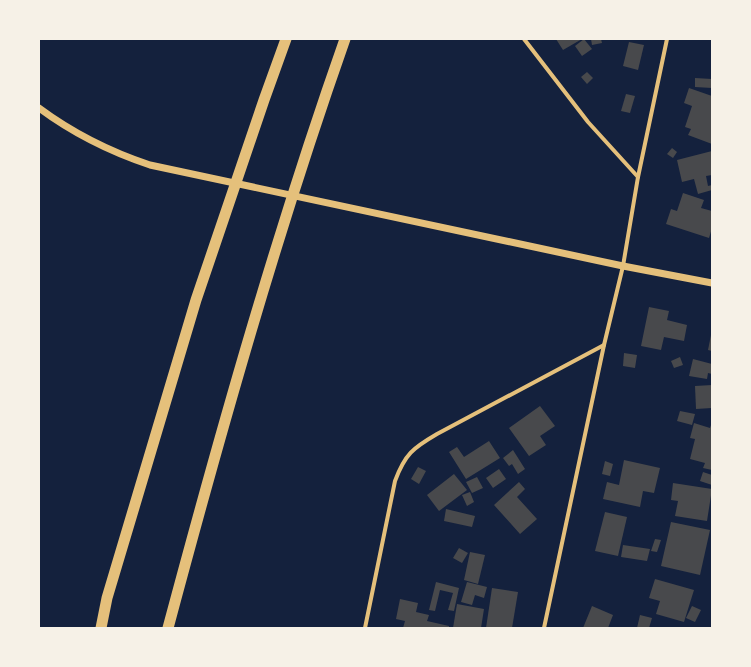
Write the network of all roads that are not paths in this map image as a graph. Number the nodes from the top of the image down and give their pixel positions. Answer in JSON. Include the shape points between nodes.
{"nodes":[{"id":1,"x":286,"y":39,"type":"edge"},
{"id":2,"x":345,"y":39,"type":"edge"},
{"id":3,"x":524,"y":39,"type":"edge"},
{"id":4,"x":667,"y":39,"type":"edge"},
{"id":5,"x":39,"y":108,"type":"edge"},
{"id":6,"x":638,"y":177,"type":"junction"},
{"id":7,"x":623,"y":266,"type":"junction"},
{"id":8,"x":712,"y":283,"type":"edge"},
{"id":9,"x":604,"y":345,"type":"junction"},
{"id":10,"x":107,"y":598,"type":"junction"},
{"id":11,"x":96,"y":628,"type":"edge"},
{"id":12,"x":101,"y":628,"type":"edge"},
{"id":13,"x":169,"y":628,"type":"edge"},
{"id":14,"x":365,"y":628,"type":"edge"},
{"id":15,"x":544,"y":628,"type":"edge"}],
"edges":[{"from":1,"to":10,"type":"highway","via":[[196,300]]},
{"from":2,"to":13,"type":"highway","via":[[314,126],[254,321]]},
{"from":3,"to":6,"type":"street","via":[[588,122]]},
{"from":4,"to":6,"type":"street"},
{"from":5,"to":7,"type":"street","via":[[95,143],[150,165]]},
{"from":6,"to":7,"type":"street"},
{"from":7,"to":8,"type":"street"},
{"from":7,"to":9,"type":"street"},
{"from":9,"to":14,"type":"street","via":[[437,434],[409,454],[401,464],[395,481]]},
{"from":9,"to":15,"type":"street"},
{"from":10,"to":11,"type":"highway"},
{"from":10,"to":12,"type":"highway"}]}
